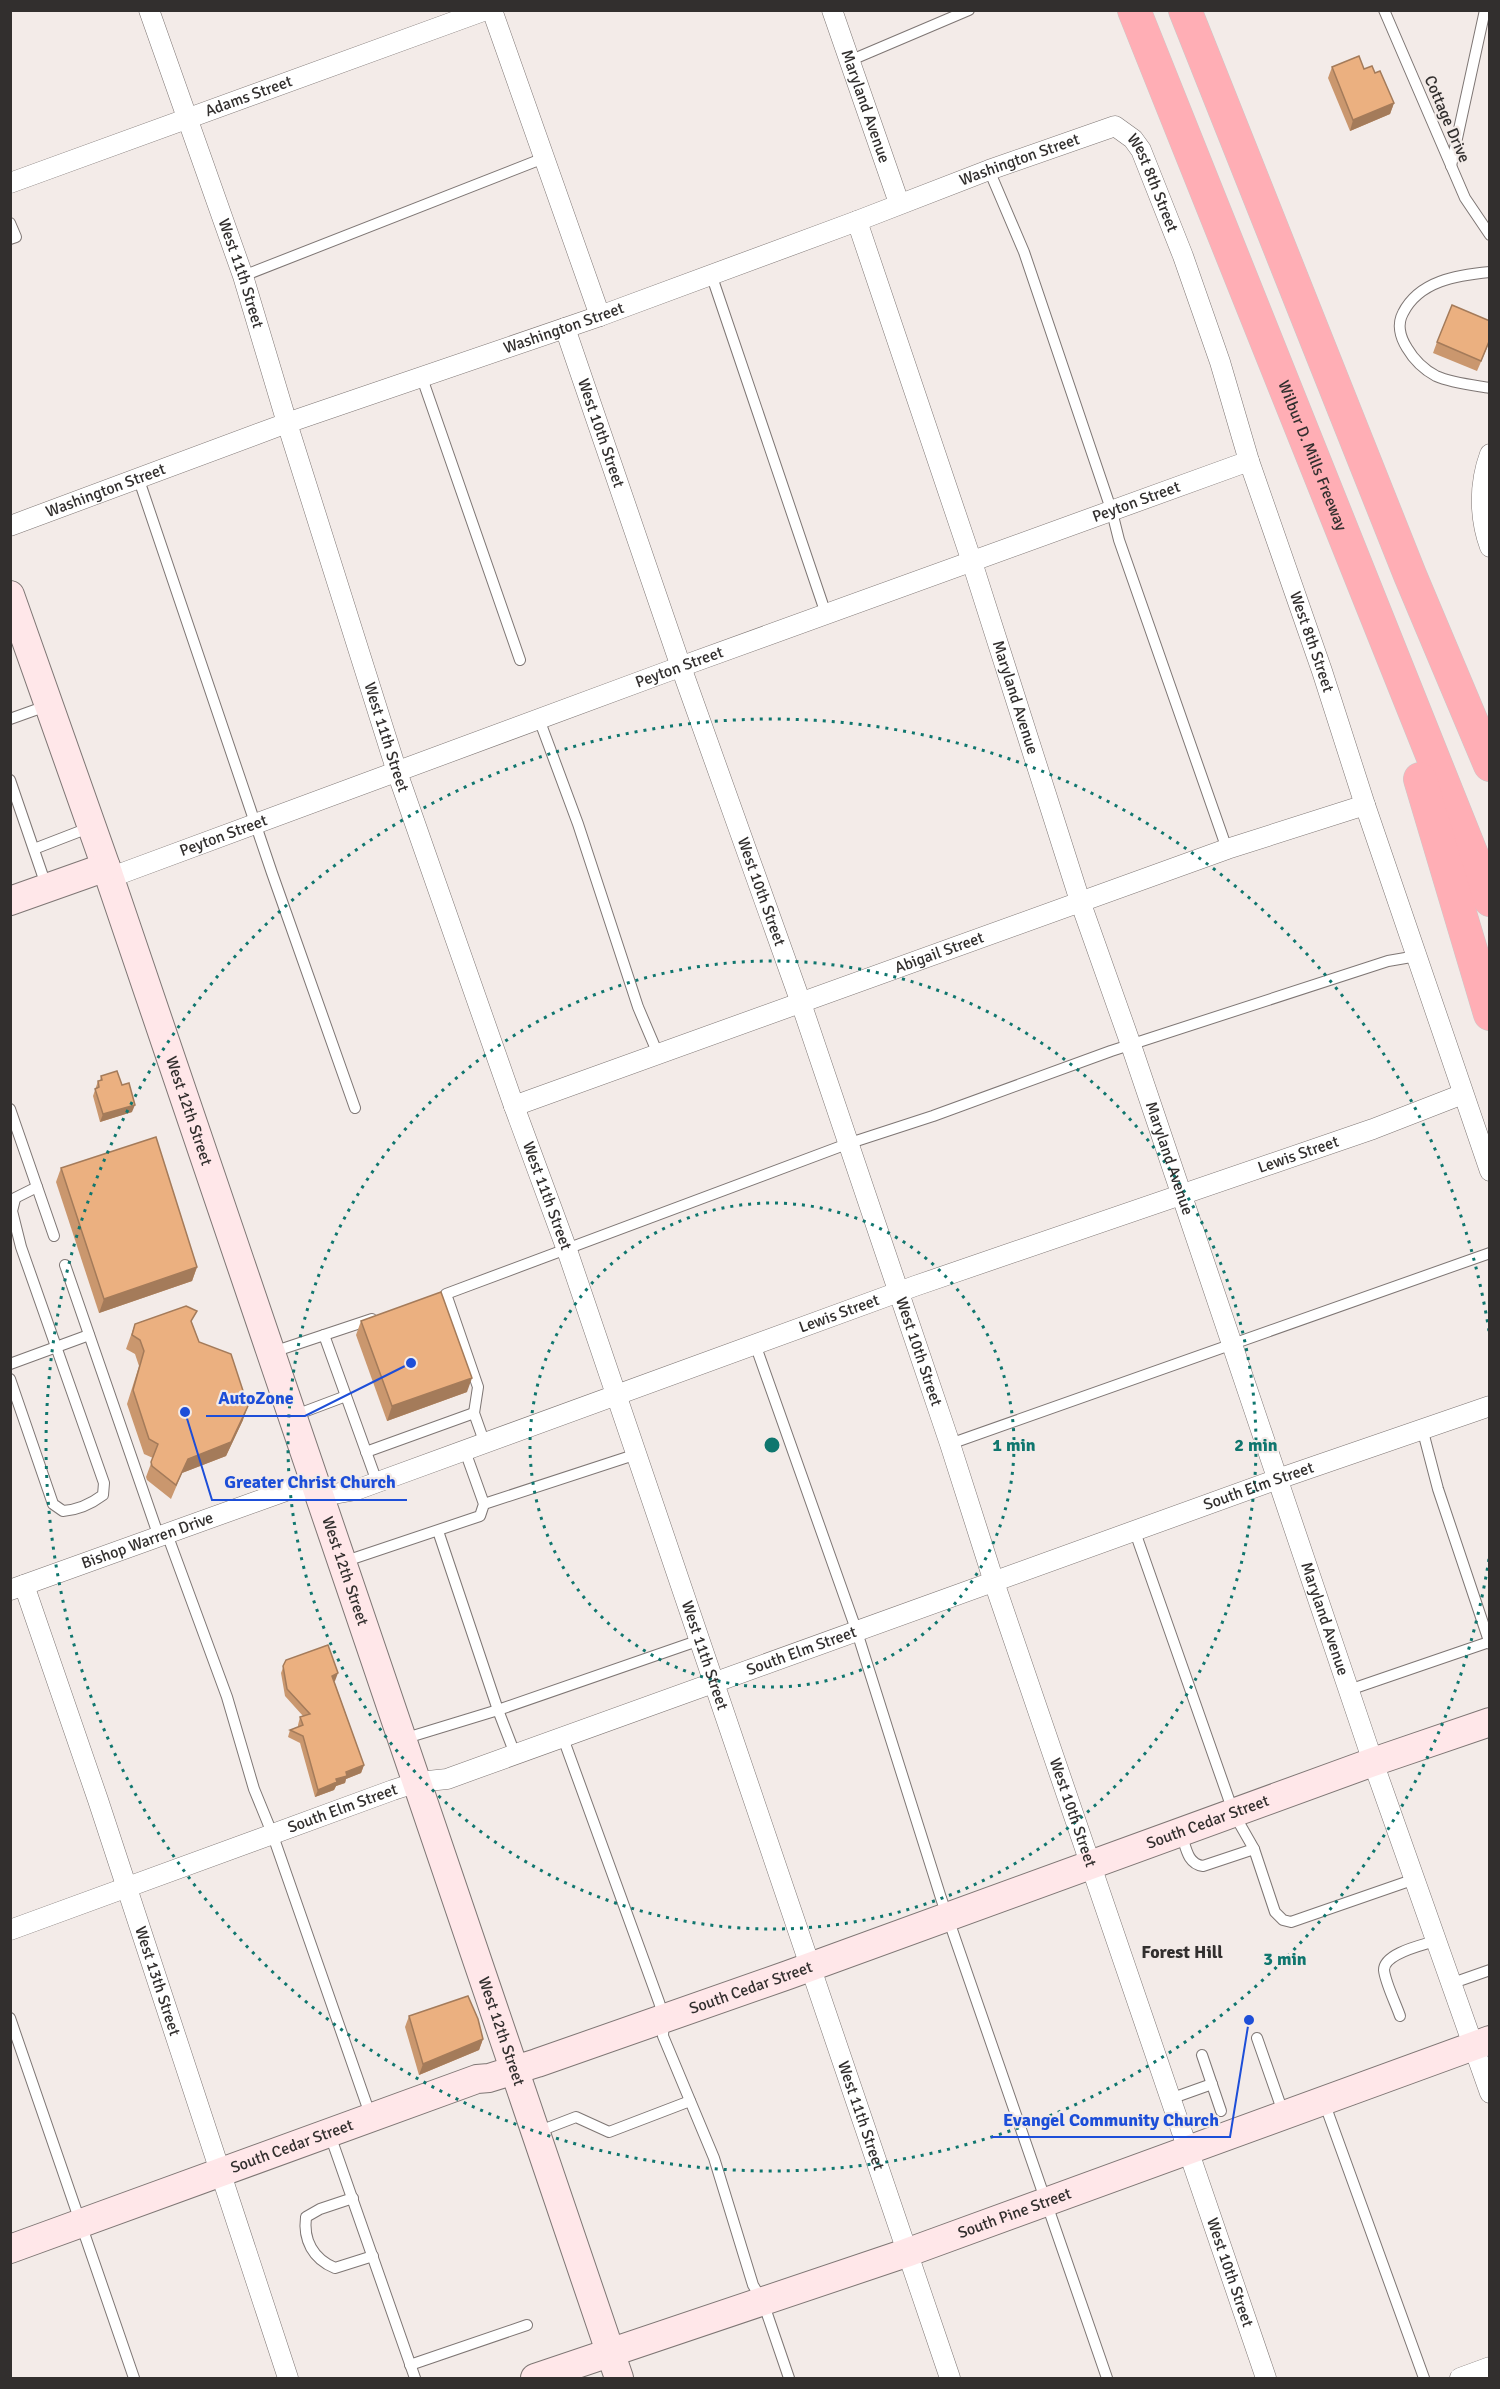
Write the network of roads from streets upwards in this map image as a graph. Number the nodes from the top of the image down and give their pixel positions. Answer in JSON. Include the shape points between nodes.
{"nodes":[{"id":1,"x":149,"y":10,"type":"edge"},
{"id":2,"x":486,"y":10,"type":"edge"},
{"id":3,"x":492,"y":10,"type":"edge"},
{"id":4,"x":832,"y":10,"type":"edge"},
{"id":5,"x":1134,"y":10,"type":"edge"},
{"id":6,"x":1185,"y":10,"type":"edge"},
{"id":7,"x":189,"y":119,"type":"junction"},
{"id":8,"x":1115,"y":126,"type":"joint"},
{"id":9,"x":12,"y":178,"type":"edge"},
{"id":10,"x":899,"y":203,"type":"junction"},
{"id":11,"x":857,"y":221,"type":"junction"},
{"id":12,"x":600,"y":316,"type":"junction"},
{"id":13,"x":565,"y":328,"type":"junction"},
{"id":14,"x":286,"y":423,"type":"junction"},
{"id":15,"x":1490,"y":454,"type":"edge"},
{"id":16,"x":1249,"y":461,"type":"junction"},
{"id":17,"x":10,"y":526,"type":"edge"},
{"id":18,"x":1490,"y":547,"type":"edge"},
{"id":19,"x":972,"y":562,"type":"junction"},
{"id":20,"x":1364,"y":587,"type":"junction"},
{"id":21,"x":10,"y":595,"type":"edge"},
{"id":22,"x":681,"y":667,"type":"junction"},
{"id":23,"x":1486,"y":753,"type":"edge"},
{"id":24,"x":397,"y":772,"type":"junction"},
{"id":25,"x":1365,"y":805,"type":"junction"},
{"id":26,"x":108,"y":872,"type":"junction"},
{"id":27,"x":1490,"y":900,"type":"edge"},
{"id":28,"x":10,"y":901,"type":"edge"},
{"id":29,"x":1080,"y":901,"type":"junction"},
{"id":30,"x":801,"y":1003,"type":"junction"},
{"id":31,"x":1490,"y":1014,"type":"edge"},
{"id":32,"x":1463,"y":1094,"type":"junction"},
{"id":33,"x":514,"y":1106,"type":"junction"},
{"id":34,"x":1490,"y":1171,"type":"edge"},
{"id":35,"x":1181,"y":1195,"type":"junction"},
{"id":36,"x":898,"y":1293,"type":"junction"},
{"id":37,"x":617,"y":1395,"type":"junction"},
{"id":38,"x":1490,"y":1406,"type":"edge"},
{"id":39,"x":1278,"y":1479,"type":"junction"},
{"id":40,"x":318,"y":1492,"type":"junction"},
{"id":41,"x":994,"y":1582,"type":"junction"},
{"id":42,"x":14,"y":1588,"type":"edge"},
{"id":43,"x":714,"y":1684,"type":"junction"},
{"id":44,"x":1490,"y":1722,"type":"edge"},
{"id":45,"x":1373,"y":1762,"type":"junction"},
{"id":46,"x":417,"y":1782,"type":"junction"},
{"id":47,"x":1091,"y":1866,"type":"junction"},
{"id":48,"x":126,"y":1887,"type":"junction"},
{"id":49,"x":10,"y":1930,"type":"edge"},
{"id":50,"x":811,"y":1967,"type":"junction"},
{"id":51,"x":1481,"y":2043,"type":"edge"},
{"id":52,"x":516,"y":2069,"type":"junction"},
{"id":53,"x":1490,"y":2093,"type":"edge"},
{"id":54,"x":1188,"y":2150,"type":"junction"},
{"id":55,"x":221,"y":2173,"type":"junction"},
{"id":56,"x":10,"y":2250,"type":"edge"},
{"id":57,"x":906,"y":2253,"type":"junction"},
{"id":58,"x":616,"y":2366,"type":"edge"},
{"id":59,"x":1490,"y":2367,"type":"edge"},
{"id":60,"x":288,"y":2379,"type":"edge"},
{"id":61,"x":535,"y":2379,"type":"edge"},
{"id":62,"x":950,"y":2379,"type":"edge"},
{"id":63,"x":1266,"y":2379,"type":"edge"},
{"id":64,"x":1460,"y":2379,"type":"edge"}],
"edges":[{"from":1,"to":7,"type":"street","name":"West 11th Street"},
{"from":2,"to":7,"type":"street","name":"Adams Street"},
{"from":3,"to":12,"type":"street"},
{"from":4,"to":10,"type":"street","name":"Maryland Avenue"},
{"from":5,"to":20,"type":"highway","name":"Wilbur D. Mills Freeway"},
{"from":6,"to":23,"type":"highway","via":[[1410,575]]},
{"from":7,"to":9,"type":"street","name":"Adams Street"},
{"from":7,"to":14,"type":"street","name":"West 11th Street","via":[[243,276]]},
{"from":8,"to":10,"type":"street","name":"Washington Street"},
{"from":8,"to":16,"type":"street","name":"West 8th Street","via":[[1141,150],[1220,362]]},
{"from":10,"to":11,"type":"street","name":"Washington Street"},
{"from":11,"to":12,"type":"street","name":"Washington Street"},
{"from":11,"to":19,"type":"street","name":"Maryland Avenue"},
{"from":12,"to":13,"type":"street","name":"Washington Street"},
{"from":13,"to":14,"type":"street","name":"Washington Street"},
{"from":13,"to":22,"type":"street","name":"West 10th Street"},
{"from":14,"to":17,"type":"street","name":"Washington Street"},
{"from":14,"to":24,"type":"street","name":"West 11th Street"},
{"from":15,"to":18,"type":"street","via":[[1482,501]]},
{"from":16,"to":19,"type":"street","name":"Peyton Street"},
{"from":16,"to":25,"type":"street","name":"West 8th Street"},
{"from":19,"to":22,"type":"street","name":"Peyton Street"},
{"from":19,"to":29,"type":"street","name":"Maryland Avenue"},
{"from":20,"to":27,"type":"highway","name":"Wilbur D. Mills Freeway"},
{"from":20,"to":31,"type":"highway"},
{"from":21,"to":26,"type":"main road","name":"West 12th Street"},
{"from":22,"to":24,"type":"street","name":"Peyton Street"},
{"from":22,"to":30,"type":"street","name":"West 10th Street"},
{"from":24,"to":26,"type":"street","name":"Peyton Street","via":[[256,825]]},
{"from":24,"to":33,"type":"street","name":"West 11th Street"},
{"from":25,"to":29,"type":"street","name":"Abigail Street"},
{"from":25,"to":32,"type":"street","name":"West 8th Street"},
{"from":26,"to":28,"type":"main road","name":"Peyton Street"},
{"from":26,"to":40,"type":"main road","name":"West 12th Street"},
{"from":29,"to":30,"type":"street","name":"Abigail Street"},
{"from":29,"to":35,"type":"street","name":"Maryland Avenue"},
{"from":30,"to":33,"type":"street","name":"Abigail Street"},
{"from":30,"to":36,"type":"street","name":"West 10th Street"},
{"from":32,"to":34,"type":"street","name":"West 8th Street"},
{"from":32,"to":35,"type":"street","name":"Lewis Street"},
{"from":33,"to":37,"type":"street","name":"West 11th Street"},
{"from":35,"to":36,"type":"street","name":"Lewis Street"},
{"from":35,"to":39,"type":"street","name":"Maryland Avenue"},
{"from":36,"to":37,"type":"street","name":"Lewis Street"},
{"from":36,"to":41,"type":"street","name":"West 10th Street"},
{"from":37,"to":40,"type":"street","name":"Lewis Street","via":[[356,1490],[328,1495]]},
{"from":37,"to":43,"type":"street","name":"West 11th Street"},
{"from":38,"to":39,"type":"street","name":"South Elm Street"},
{"from":39,"to":41,"type":"street","name":"South Elm Street"},
{"from":39,"to":45,"type":"street","name":"Maryland Avenue"},
{"from":40,"to":42,"type":"street","name":"Bishop Warren Drive","via":[[291,1489]]},
{"from":40,"to":46,"type":"main road","name":"West 12th Street"},
{"from":41,"to":43,"type":"street","name":"South Elm Street"},
{"from":41,"to":47,"type":"street","name":"West 10th Street"},
{"from":42,"to":48,"type":"street","name":"West 13th Street"},
{"from":43,"to":46,"type":"street","name":"South Elm Street","via":[[447,1779]]},
{"from":43,"to":50,"type":"street","name":"West 11th Street"},
{"from":44,"to":45,"type":"main road","name":"South Cedar Street"},
{"from":45,"to":47,"type":"main road","name":"South Cedar Street"},
{"from":45,"to":51,"type":"street","name":"Maryland Avenue","via":[[1450,1984]]},
{"from":46,"to":48,"type":"street","name":"South Elm Street"},
{"from":46,"to":52,"type":"main road","name":"West 12th Street"},
{"from":47,"to":50,"type":"main road","name":"South Cedar Street"},
{"from":47,"to":54,"type":"street","name":"West 10th Street"},
{"from":48,"to":49,"type":"street","name":"South Elm Street"},
{"from":48,"to":55,"type":"street","name":"West 13th Street"},
{"from":50,"to":52,"type":"main road","name":"South Cedar Street"},
{"from":50,"to":57,"type":"street","name":"West 11th Street"},
{"from":51,"to":53,"type":"street","name":"Maryland Avenue"},
{"from":51,"to":54,"type":"main road","name":"South Pine Street"},
{"from":52,"to":55,"type":"main road","name":"South Cedar Street","via":[[477,2079]]},
{"from":52,"to":58,"type":"main road","name":"West 12th Street"},
{"from":54,"to":57,"type":"main road","name":"South Pine Street"},
{"from":54,"to":63,"type":"street","name":"West 10th Street"},
{"from":55,"to":56,"type":"main road","name":"South Cedar Street"},
{"from":55,"to":60,"type":"street","name":"West 13th Street"},
{"from":57,"to":58,"type":"main road","name":"South Pine Street","via":[[763,2302]]},
{"from":57,"to":62,"type":"street","name":"West 11th Street"},
{"from":58,"to":61,"type":"main road","name":"South Pine Street"},
{"from":59,"to":64,"type":"street"}]}
